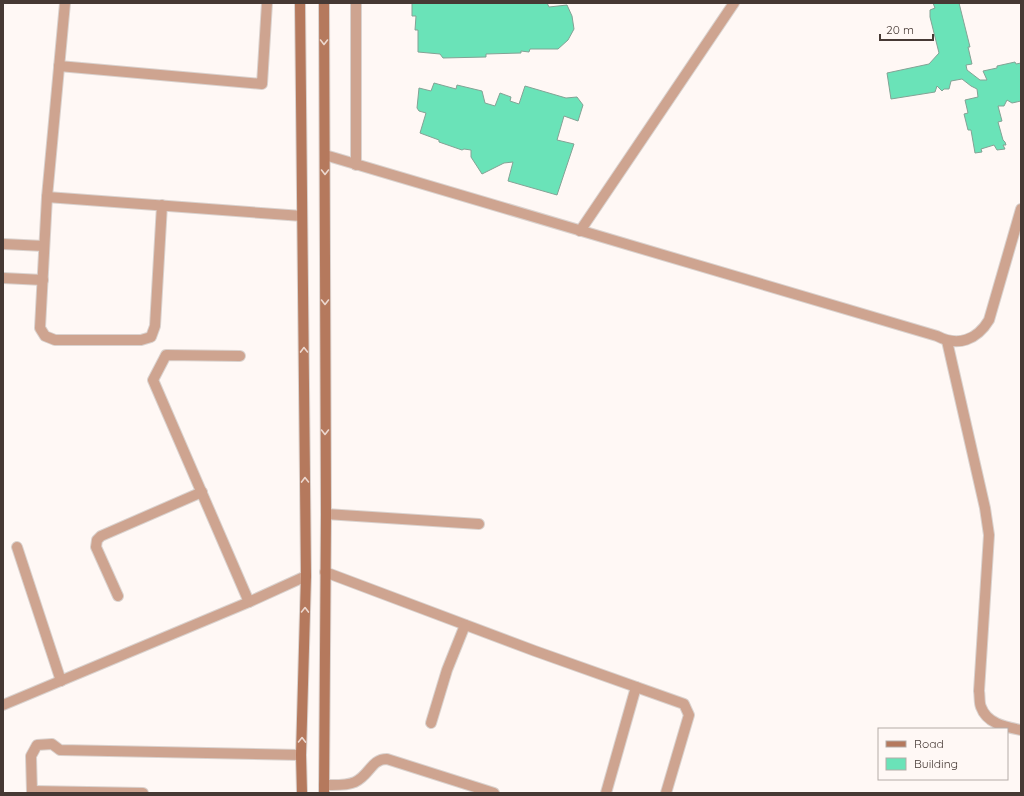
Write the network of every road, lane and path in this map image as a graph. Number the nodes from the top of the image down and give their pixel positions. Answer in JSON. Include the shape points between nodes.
{"nodes":[{"id":1,"x":65,"y":3,"type":"edge"},
{"id":2,"x":267,"y":3,"type":"edge"},
{"id":3,"x":300,"y":3,"type":"edge"},
{"id":4,"x":324,"y":3,"type":"edge"},
{"id":5,"x":356,"y":3,"type":"edge"},
{"id":6,"x":734,"y":3,"type":"edge"},
{"id":7,"x":59,"y":66,"type":"junction"},
{"id":8,"x":325,"y":156,"type":"junction"},
{"id":9,"x":356,"y":165,"type":"junction"},
{"id":10,"x":47,"y":197,"type":"junction"},
{"id":11,"x":162,"y":205,"type":"junction"},
{"id":12,"x":1021,"y":209,"type":"edge"},
{"id":13,"x":302,"y":216,"type":"junction"},
{"id":14,"x":580,"y":231,"type":"junction"},
{"id":15,"x":3,"y":244,"type":"edge"},
{"id":16,"x":44,"y":246,"type":"junction"},
{"id":17,"x":3,"y":278,"type":"edge"},
{"id":18,"x":43,"y":280,"type":"junction"},
{"id":19,"x":947,"y":341,"type":"junction"},
{"id":20,"x":240,"y":356,"type":"dead end"},
{"id":21,"x":202,"y":492,"type":"junction"},
{"id":22,"x":326,"y":514,"type":"junction"},
{"id":23,"x":478,"y":524,"type":"dead end"},
{"id":24,"x":16,"y":547,"type":"dead end"},
{"id":25,"x":325,"y":572,"type":"junction"},
{"id":26,"x":306,"y":576,"type":"junction"},
{"id":27,"x":118,"y":596,"type":"dead end"},
{"id":28,"x":249,"y":602,"type":"junction"},
{"id":29,"x":465,"y":625,"type":"junction"},
{"id":30,"x":60,"y":681,"type":"junction"},
{"id":31,"x":636,"y":687,"type":"junction"},
{"id":32,"x":3,"y":705,"type":"edge"},
{"id":33,"x":431,"y":723,"type":"dead end"},
{"id":34,"x":1021,"y":730,"type":"edge"},
{"id":35,"x":301,"y":755,"type":"junction"},
{"id":36,"x":324,"y":789,"type":"edge"},
{"id":37,"x":32,"y":792,"type":"edge"},
{"id":38,"x":143,"y":793,"type":"edge"},
{"id":39,"x":302,"y":793,"type":"edge"},
{"id":40,"x":494,"y":793,"type":"edge"},
{"id":41,"x":606,"y":793,"type":"edge"},
{"id":42,"x":666,"y":793,"type":"edge"}],
"edges":[{"from":1,"to":7,"type":"street"},
{"from":2,"to":7,"type":"street","via":[[262,84]]},
{"from":3,"to":13,"type":"main road"},
{"from":4,"to":8,"type":"main road","one_way":true},
{"from":5,"to":9,"type":"street"},
{"from":6,"to":14,"type":"street"},
{"from":7,"to":10,"type":"street"},
{"from":8,"to":9,"type":"street"},
{"from":8,"to":22,"type":"main road","one_way":true},
{"from":9,"to":14,"type":"street"},
{"from":10,"to":11,"type":"street"},
{"from":10,"to":16,"type":"street"},
{"from":11,"to":13,"type":"street"},
{"from":11,"to":18,"type":"street","via":[[155,326],[151,337],[141,340],[55,340],[45,336],[40,328]]},
{"from":12,"to":19,"type":"street","via":[[985,328],[973,337],[956,342]]},
{"from":26,"to":13,"type":"main road","one_way":true},
{"from":14,"to":19,"type":"street"},
{"from":15,"to":16,"type":"street"},
{"from":16,"to":18,"type":"street"},
{"from":17,"to":18,"type":"street"},
{"from":19,"to":34,"type":"street","via":[[989,535],[980,707],[992,721]]},
{"from":20,"to":21,"type":"street","via":[[166,355],[152,380]]},
{"from":21,"to":27,"type":"street","via":[[97,540],[96,547]]},
{"from":21,"to":28,"type":"street"},
{"from":22,"to":23,"type":"street"},
{"from":22,"to":25,"type":"main road"},
{"from":24,"to":30,"type":"street"},
{"from":25,"to":29,"type":"street"},
{"from":25,"to":36,"type":"main road"},
{"from":26,"to":28,"type":"street"},
{"from":35,"to":26,"type":"main road","one_way":true},
{"from":28,"to":30,"type":"street"},
{"from":29,"to":31,"type":"street"},
{"from":29,"to":33,"type":"street"},
{"from":30,"to":32,"type":"street"},
{"from":31,"to":41,"type":"street"},
{"from":31,"to":42,"type":"street","via":[[684,704],[687,710],[688,715]]},
{"from":35,"to":37,"type":"street","via":[[60,750],[52,744],[37,745],[31,756]]},
{"from":35,"to":39,"type":"main road"},
{"from":36,"to":40,"type":"street","via":[[354,783],[362,778],[374,763],[380,759],[387,759]]},
{"from":37,"to":38,"type":"street"}]}
